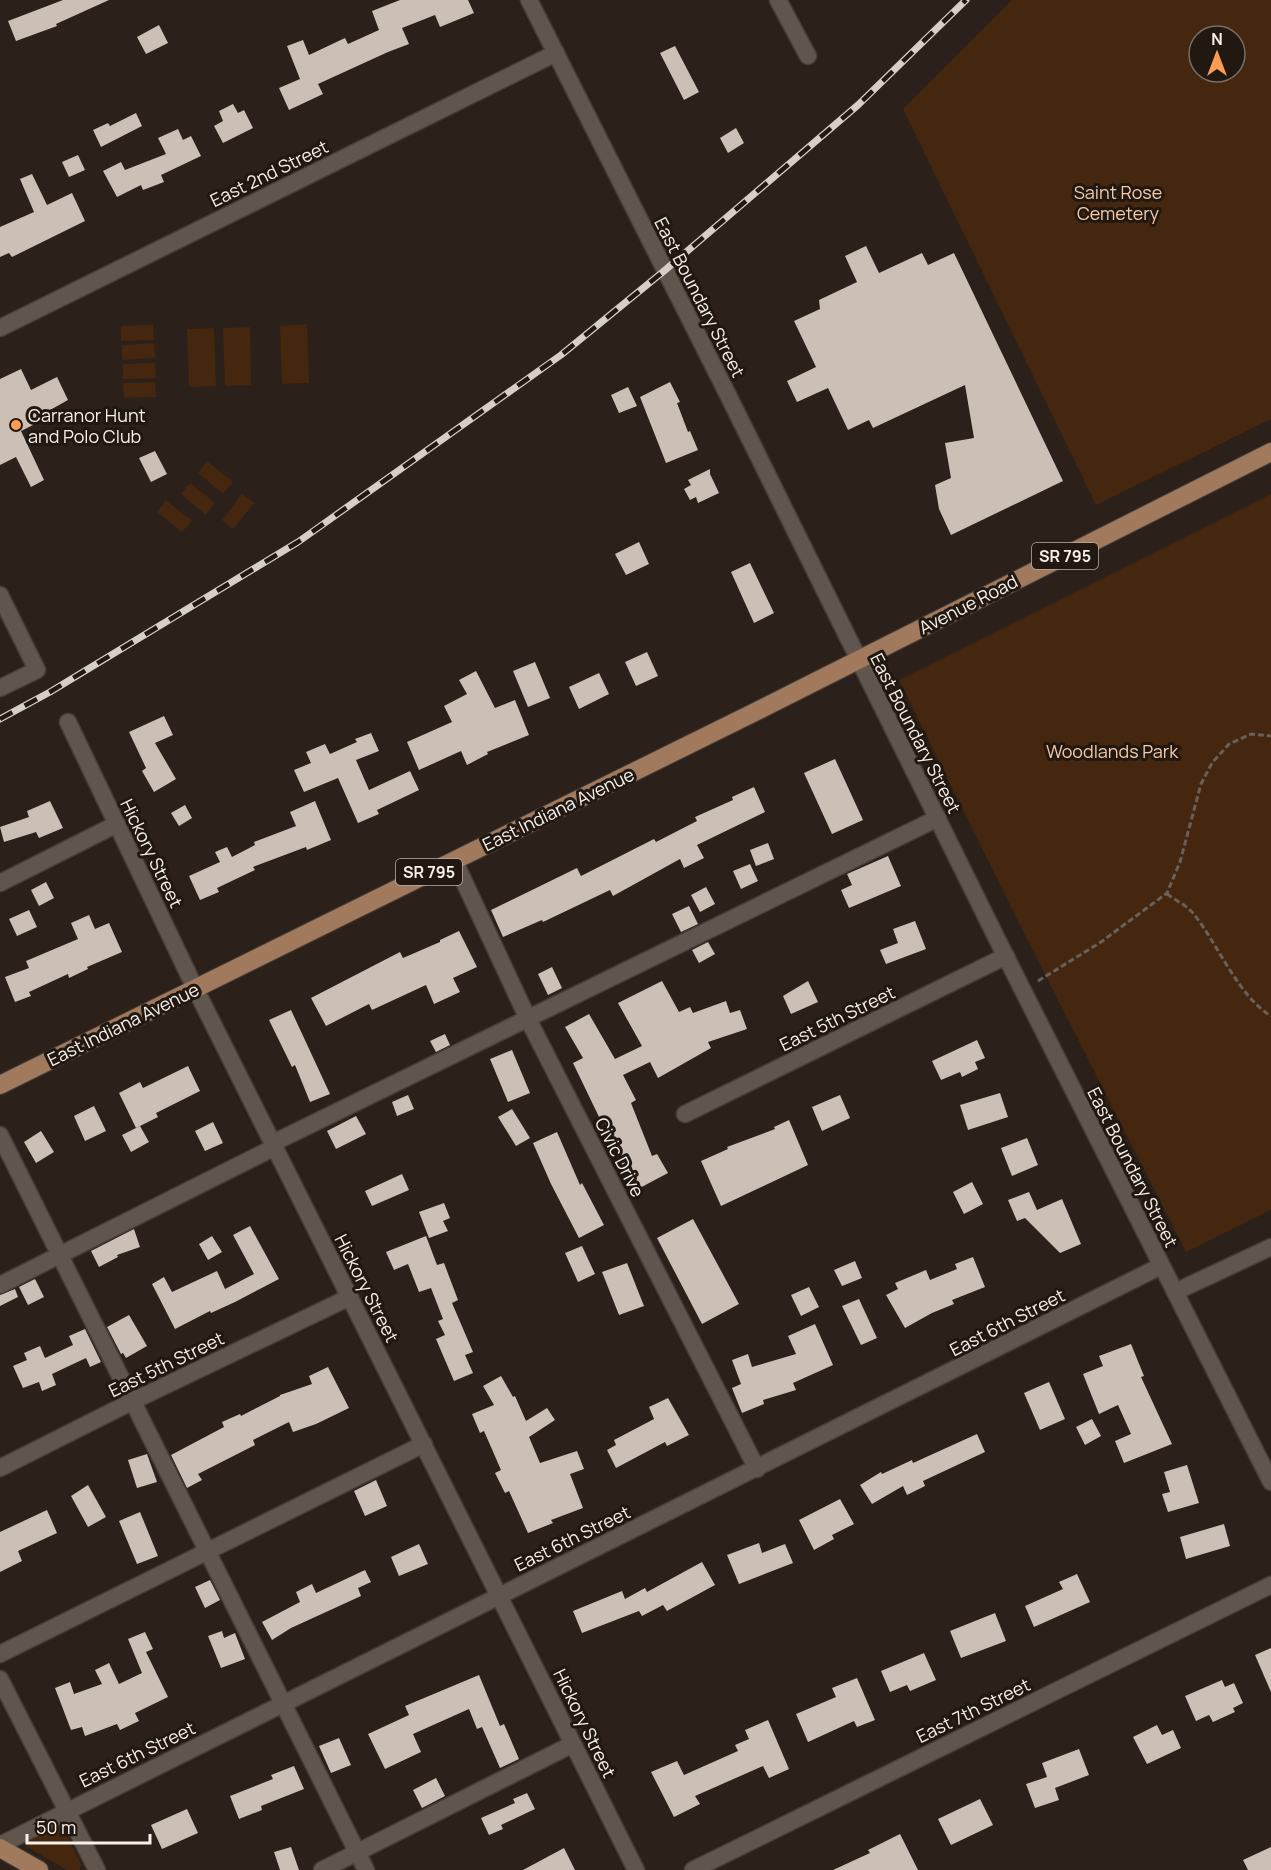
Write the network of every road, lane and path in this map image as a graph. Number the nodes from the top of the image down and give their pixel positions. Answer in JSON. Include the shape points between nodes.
{"nodes":[{"id":1,"x":529,"y":0,"type":"edge"},
{"id":2,"x":778,"y":0,"type":"edge"},
{"id":3,"x":556,"y":53,"type":"junction"},
{"id":4,"x":808,"y":56,"type":"dead end"},
{"id":5,"x":0,"y":328,"type":"edge"},
{"id":6,"x":1271,"y":452,"type":"edge"},
{"id":7,"x":0,"y":595,"type":"edge"},
{"id":8,"x":858,"y":659,"type":"junction"},
{"id":9,"x":0,"y":688,"type":"edge"},
{"id":10,"x":68,"y":722,"type":"dead end"},
{"id":11,"x":1271,"y":736,"type":"edge"},
{"id":12,"x":938,"y":819,"type":"junction"},
{"id":13,"x":117,"y":824,"type":"junction"},
{"id":14,"x":454,"y":860,"type":"junction"},
{"id":15,"x":0,"y":882,"type":"edge"},
{"id":16,"x":1167,"y":894,"type":"junction"},
{"id":17,"x":1006,"y":956,"type":"junction"},
{"id":18,"x":1038,"y":981,"type":"dead end"},
{"id":19,"x":195,"y":988,"type":"junction"},
{"id":20,"x":1271,"y":1016,"type":"edge"},
{"id":21,"x":528,"y":1019,"type":"junction"},
{"id":22,"x":0,"y":1085,"type":"edge"},
{"id":23,"x":685,"y":1114,"type":"dead end"},
{"id":24,"x":0,"y":1135,"type":"edge"},
{"id":25,"x":274,"y":1145,"type":"junction"},
{"id":26,"x":1271,"y":1247,"type":"edge"},
{"id":27,"x":60,"y":1255,"type":"junction"},
{"id":28,"x":1161,"y":1266,"type":"junction"},
{"id":29,"x":0,"y":1285,"type":"edge"},
{"id":30,"x":1175,"y":1292,"type":"junction"},
{"id":31,"x":350,"y":1297,"type":"junction"},
{"id":32,"x":133,"y":1401,"type":"junction"},
{"id":33,"x":424,"y":1444,"type":"junction"},
{"id":34,"x":0,"y":1468,"type":"edge"},
{"id":35,"x":757,"y":1469,"type":"junction"},
{"id":36,"x":1271,"y":1482,"type":"edge"},
{"id":37,"x":207,"y":1552,"type":"junction"},
{"id":38,"x":1271,"y":1586,"type":"edge"},
{"id":39,"x":500,"y":1596,"type":"junction"},
{"id":40,"x":0,"y":1654,"type":"edge"},
{"id":41,"x":0,"y":1679,"type":"edge"},
{"id":42,"x":282,"y":1704,"type":"junction"},
{"id":43,"x":573,"y":1744,"type":"junction"},
{"id":44,"x":67,"y":1811,"type":"junction"},
{"id":45,"x":0,"y":1847,"type":"edge"},
{"id":46,"x":357,"y":1852,"type":"junction"},
{"id":47,"x":39,"y":1870,"type":"edge"},
{"id":48,"x":97,"y":1870,"type":"edge"},
{"id":49,"x":322,"y":1870,"type":"edge"},
{"id":50,"x":366,"y":1870,"type":"edge"},
{"id":51,"x":636,"y":1870,"type":"edge"},
{"id":52,"x":693,"y":1870,"type":"edge"}],
"edges":[{"from":1,"to":3,"type":"street","name":"East Boundary Street"},
{"from":2,"to":4,"type":"street"},
{"from":3,"to":5,"type":"street","name":"East 2nd Street"},
{"from":3,"to":8,"type":"street","name":"East Boundary Street"},
{"from":6,"to":8,"type":"main road","name":"Avenue Road","number":"SR 795"},
{"from":7,"to":9,"type":"street","via":[[37,670]]},
{"from":8,"to":12,"type":"street","name":"East Boundary Street"},
{"from":8,"to":14,"type":"main road","name":"East Indiana Avenue","number":"SR 795"},
{"from":10,"to":13,"type":"street","name":"Hickory Street"},
{"from":11,"to":16,"type":"path","via":[[1251,734],[1229,744],[1212,764],[1201,784]]},
{"from":12,"to":17,"type":"street","name":"East Boundary Street"},
{"from":12,"to":21,"type":"street"},
{"from":13,"to":15,"type":"street"},
{"from":13,"to":19,"type":"street","name":"Hickory Street"},
{"from":14,"to":19,"type":"main road","name":"East Indiana Avenue","number":"SR 795"},
{"from":14,"to":21,"type":"street","name":"Civic Drive"},
{"from":16,"to":18,"type":"path"},
{"from":16,"to":20,"type":"path","via":[[1191,911],[1247,994],[1260,1010]]},
{"from":17,"to":23,"type":"street","name":"East 5th Street"},
{"from":17,"to":28,"type":"street","name":"East Boundary Street"},
{"from":19,"to":22,"type":"main road","name":"East Indiana Avenue","number":"SR 795"},
{"from":19,"to":25,"type":"street","name":"Hickory Street"},
{"from":21,"to":25,"type":"street"},
{"from":21,"to":35,"type":"street","name":"Civic Drive"},
{"from":24,"to":27,"type":"street"},
{"from":25,"to":27,"type":"street"},
{"from":25,"to":31,"type":"street","name":"Hickory Street"},
{"from":26,"to":30,"type":"street"},
{"from":27,"to":29,"type":"street"},
{"from":27,"to":32,"type":"street"},
{"from":28,"to":30,"type":"street","name":"East Boundary Street"},
{"from":28,"to":35,"type":"street","name":"East 6th Street"},
{"from":30,"to":36,"type":"street","name":"East Boundary Street"},
{"from":31,"to":32,"type":"street","name":"East 5th Street"},
{"from":31,"to":33,"type":"street","name":"Hickory Street"},
{"from":32,"to":34,"type":"street","name":"East 5th Street"},
{"from":32,"to":37,"type":"street"},
{"from":33,"to":37,"type":"street"},
{"from":33,"to":39,"type":"street","name":"Hickory Street"},
{"from":35,"to":39,"type":"street","name":"East 6th Street"},
{"from":37,"to":40,"type":"street"},
{"from":37,"to":42,"type":"street"},
{"from":38,"to":52,"type":"street","name":"East 7th Street"},
{"from":39,"to":42,"type":"street","name":"East 6th Street"},
{"from":39,"to":43,"type":"street","name":"Hickory Street"},
{"from":41,"to":44,"type":"street"},
{"from":42,"to":44,"type":"street","name":"East 6th Street"},
{"from":42,"to":46,"type":"street"},
{"from":43,"to":46,"type":"street"},
{"from":43,"to":51,"type":"street","name":"Hickory Street"},
{"from":44,"to":45,"type":"street","name":"East 6th Street"},
{"from":44,"to":48,"type":"street"},
{"from":45,"to":47,"type":"main road"},
{"from":46,"to":49,"type":"street"},
{"from":46,"to":50,"type":"street"}]}
